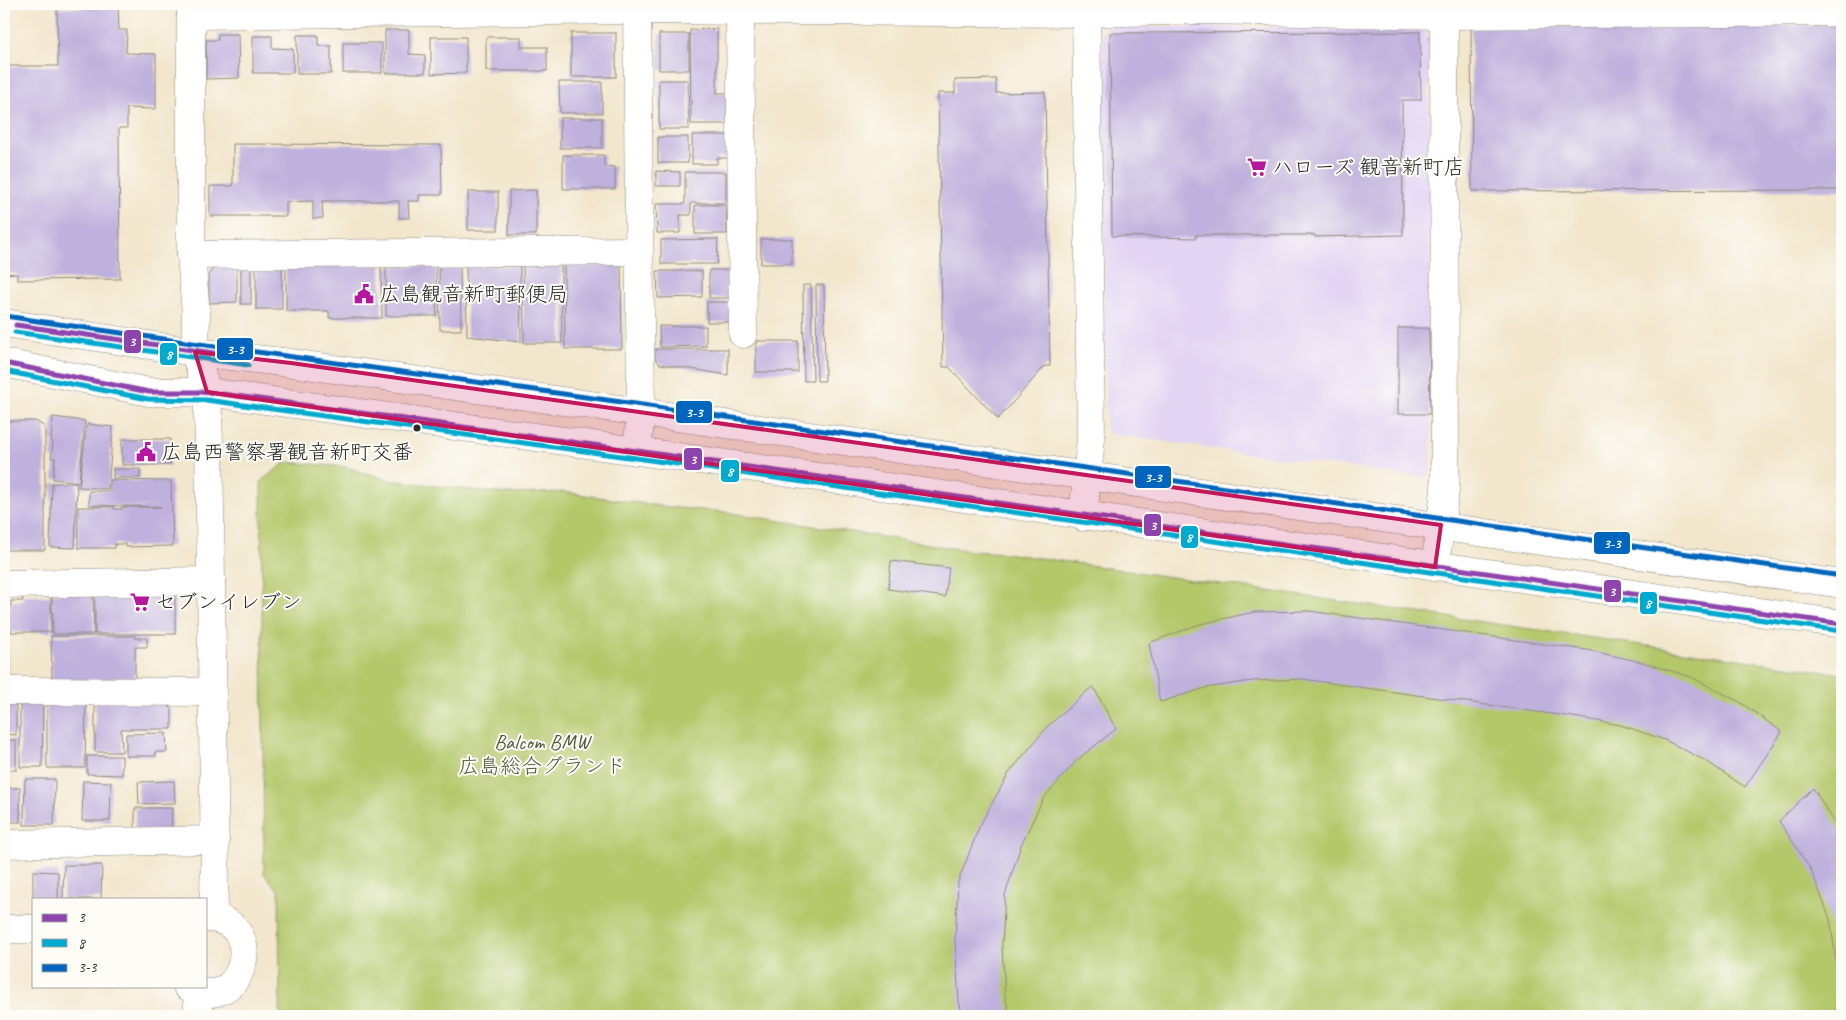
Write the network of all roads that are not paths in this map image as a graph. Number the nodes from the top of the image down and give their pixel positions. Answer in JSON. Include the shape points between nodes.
{"nodes":[{"id":1,"x":637,"y":7,"type":"edge"},
{"id":2,"x":1086,"y":8,"type":"edge"},
{"id":3,"x":191,"y":9,"type":"edge"},
{"id":4,"x":740,"y":10,"type":"junction"},
{"id":5,"x":1842,"y":12,"type":"edge"},
{"id":6,"x":1444,"y":15,"type":"junction"},
{"id":7,"x":638,"y":251,"type":"junction"},
{"id":8,"x":191,"y":255,"type":"junction"},
{"id":9,"x":4,"y":323,"type":"edge"},
{"id":10,"x":743,"y":334,"type":"dead end"},
{"id":11,"x":195,"y":352,"type":"junction"},
{"id":12,"x":4,"y":363,"type":"edge"},
{"id":13,"x":206,"y":392,"type":"junction"},
{"id":14,"x":641,"y":412,"type":"junction"},
{"id":15,"x":637,"y":451,"type":"junction"},
{"id":16,"x":1087,"y":475,"type":"junction"},
{"id":17,"x":1083,"y":517,"type":"junction"},
{"id":18,"x":1441,"y":525,"type":"junction"},
{"id":19,"x":1434,"y":567,"type":"junction"},
{"id":20,"x":211,"y":582,"type":"junction"},
{"id":21,"x":4,"y":584,"type":"edge"},
{"id":22,"x":1842,"y":584,"type":"edge"},
{"id":23,"x":1842,"y":624,"type":"edge"},
{"id":24,"x":4,"y":691,"type":"edge"},
{"id":25,"x":213,"y":692,"type":"junction"},
{"id":26,"x":214,"y":840,"type":"junction"},
{"id":27,"x":4,"y":844,"type":"edge"},
{"id":28,"x":209,"y":918,"type":"edge"},
{"id":29,"x":4,"y":929,"type":"edge"},
{"id":30,"x":32,"y":929,"type":"edge"},
{"id":31,"x":194,"y":998,"type":"edge"}],
"edges":[{"from":1,"to":3,"type":"street"},
{"from":1,"to":4,"type":"street"},
{"from":1,"to":7,"type":"street"},
{"from":2,"to":4,"type":"street"},
{"from":2,"to":6,"type":"street"},
{"from":2,"to":16,"type":"street","via":[[1091,438]]},
{"from":3,"to":8,"type":"street"},
{"from":4,"to":10,"type":"street"},
{"from":5,"to":6,"type":"street"},
{"from":6,"to":18,"type":"street","via":[[1445,481]]},
{"from":7,"to":8,"type":"street"},
{"from":7,"to":14,"type":"street"},
{"from":8,"to":11,"type":"street","via":[[196,314]]},
{"from":9,"to":11,"type":"street"},
{"from":11,"to":13,"type":"street"},
{"from":11,"to":14,"type":"street"},
{"from":12,"to":13,"type":"street","via":[[150,392]]},
{"from":13,"to":15,"type":"street"},
{"from":13,"to":20,"type":"street","via":[[210,441]]},
{"from":14,"to":15,"type":"street"},
{"from":14,"to":16,"type":"street"},
{"from":15,"to":17,"type":"street"},
{"from":16,"to":17,"type":"street"},
{"from":16,"to":18,"type":"street"},
{"from":17,"to":19,"type":"street"},
{"from":18,"to":19,"type":"street"},
{"from":18,"to":22,"type":"street"},
{"from":19,"to":23,"type":"street"},
{"from":20,"to":21,"type":"street"},
{"from":20,"to":25,"type":"street"},
{"from":24,"to":25,"type":"street"},
{"from":25,"to":26,"type":"street"},
{"from":26,"to":27,"type":"street"},
{"from":26,"to":28,"type":"street"},
{"from":28,"to":31,"type":"street","via":[[227,924],[238,934],[244,948],[244,963],[239,977],[228,987]]},
{"from":29,"to":30,"type":"street"}]}
